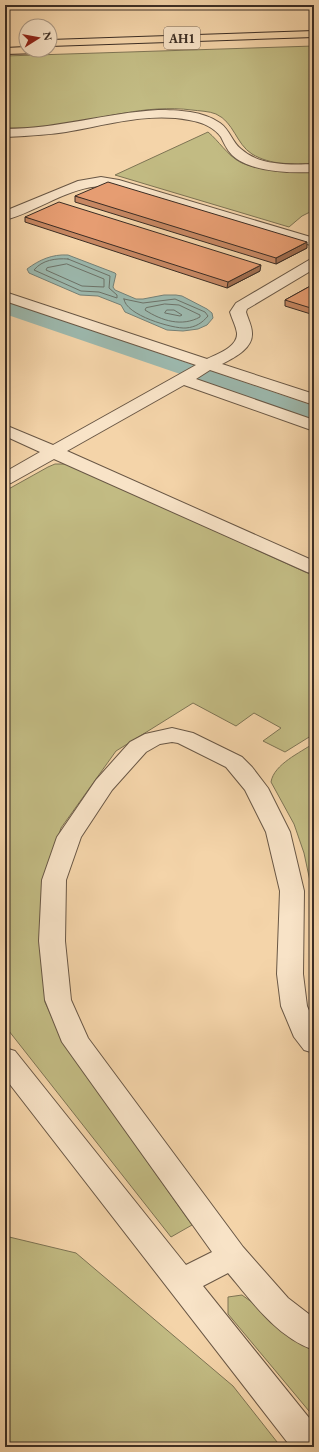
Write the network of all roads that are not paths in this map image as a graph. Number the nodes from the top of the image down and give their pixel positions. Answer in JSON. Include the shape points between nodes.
{"nodes":[{"id":1,"x":314,"y":34,"type":"edge"},
{"id":2,"x":314,"y":42,"type":"edge"},
{"id":3,"x":58,"y":43,"type":"edge"},
{"id":4,"x":5,"y":44,"type":"edge"},
{"id":5,"x":18,"y":44,"type":"edge"},
{"id":6,"x":58,"y":50,"type":"edge"},
{"id":7,"x":5,"y":51,"type":"edge"},
{"id":8,"x":18,"y":51,"type":"edge"},
{"id":9,"x":5,"y":133,"type":"edge"},
{"id":10,"x":314,"y":168,"type":"edge"},
{"id":11,"x":5,"y":216,"type":"edge"},
{"id":12,"x":314,"y":242,"type":"edge"},
{"id":13,"x":314,"y":263,"type":"edge"},
{"id":14,"x":5,"y":296,"type":"edge"},
{"id":15,"x":198,"y":372,"type":"junction"},
{"id":16,"x":314,"y":400,"type":"edge"},
{"id":17,"x":314,"y":426,"type":"edge"},
{"id":18,"x":5,"y":430,"type":"edge"},
{"id":19,"x":54,"y":451,"type":"junction"},
{"id":20,"x":5,"y":479,"type":"edge"},
{"id":21,"x":314,"y":568,"type":"edge"},
{"id":22,"x":314,"y":1043,"type":"edge"},
{"id":23,"x":5,"y":1058,"type":"edge"},
{"id":24,"x":232,"y":1256,"type":"junction"},
{"id":25,"x":182,"y":1282,"type":"junction"},
{"id":26,"x":314,"y":1336,"type":"edge"},
{"id":27,"x":312,"y":1447,"type":"edge"}],
"edges":[{"from":1,"to":3,"type":"highway","number":"AH1"},
{"from":2,"to":6,"type":"highway","number":"AH1"},
{"from":4,"to":5,"type":"highway"},
{"from":7,"to":8,"type":"highway"},
{"from":9,"to":10,"type":"street","via":[[44,131],[144,114],[188,116],[217,126],[237,153],[247,159],[283,167]]},
{"from":11,"to":12,"type":"street","via":[[83,184],[114,182]]},
{"from":13,"to":15,"type":"street","via":[[241,306],[238,312],[244,328],[243,343]]},
{"from":14,"to":15,"type":"street"},
{"from":15,"to":16,"type":"street"},
{"from":15,"to":17,"type":"street"},
{"from":15,"to":19,"type":"street"},
{"from":18,"to":19,"type":"street"},
{"from":19,"to":20,"type":"street"},
{"from":19,"to":21,"type":"street"},
{"from":22,"to":24,"type":"street","via":[[304,1030],[294,1006],[290,974],[292,891],[278,832],[256,788],[234,762],[185,738],[172,735],[152,739],[138,747],[104,785],[69,837],[54,880],[52,941],[58,1000],[76,1042]]},
{"from":23,"to":25,"type":"street"},
{"from":24,"to":25,"type":"street"},
{"from":24,"to":26,"type":"street","via":[[277,1308]]},
{"from":25,"to":27,"type":"street"}]}
